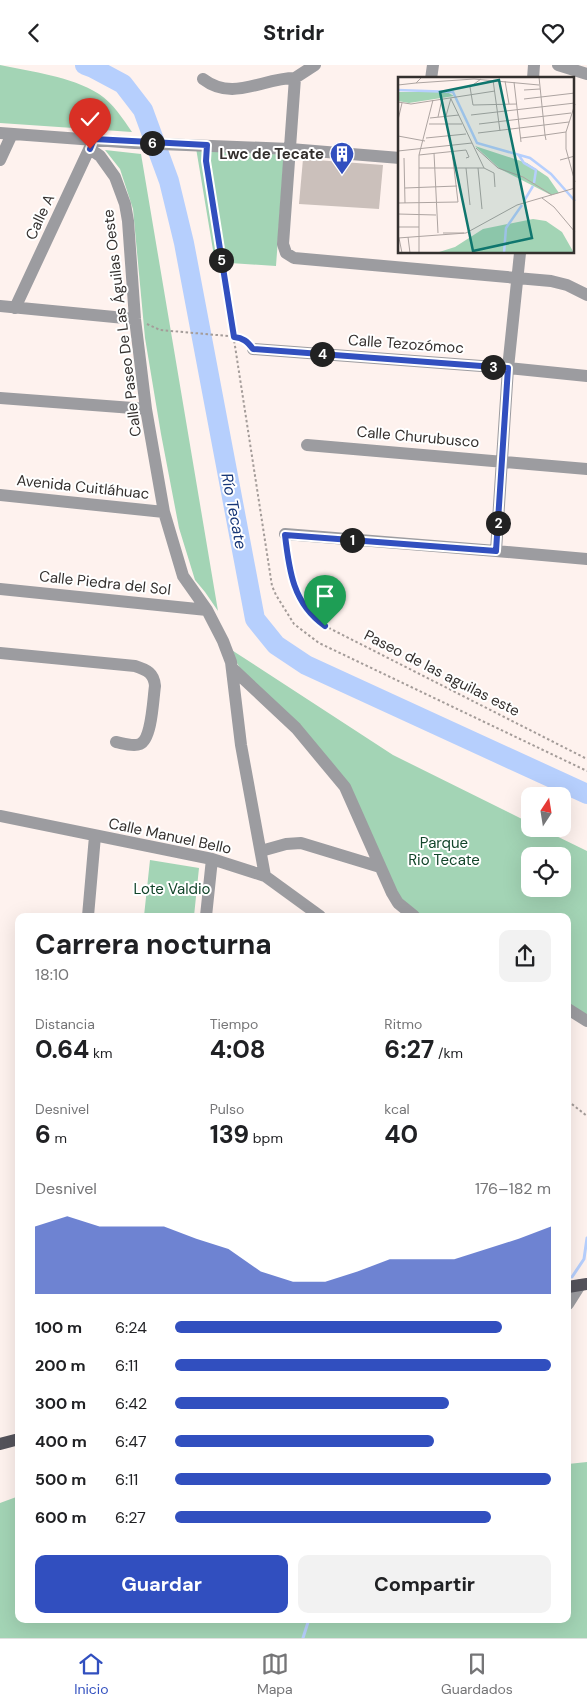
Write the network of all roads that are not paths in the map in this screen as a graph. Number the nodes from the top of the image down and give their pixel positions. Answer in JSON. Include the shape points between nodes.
{"nodes":[{"id":1,"x":315,"y":65,"type":"edge"},
{"id":2,"x":558,"y":65,"type":"edge"},
{"id":3,"x":587,"y":74,"type":"edge"},
{"id":4,"x":203,"y":79,"type":"dead end"},
{"id":5,"x":294,"y":81,"type":"junction"},
{"id":6,"x":6,"y":133,"type":"edge"},
{"id":7,"x":92,"y":144,"type":"junction"},
{"id":8,"x":290,"y":149,"type":"junction"},
{"id":9,"x":398,"y":158,"type":"edge"},
{"id":10,"x":0,"y":160,"type":"edge"},
{"id":11,"x":520,"y":254,"type":"edge"},
{"id":12,"x":518,"y":277,"type":"junction"},
{"id":13,"x":587,"y":295,"type":"edge"},
{"id":14,"x":0,"y":306,"type":"edge"},
{"id":15,"x":15,"y":308,"type":"junction"},
{"id":16,"x":136,"y":319,"type":"junction"},
{"id":17,"x":253,"y":349,"type":"road end"},
{"id":18,"x":508,"y":368,"type":"junction"},
{"id":19,"x":587,"y":376,"type":"edge"},
{"id":20,"x":0,"y":398,"type":"edge"},
{"id":21,"x":146,"y":409,"type":"junction"},
{"id":22,"x":306,"y":445,"type":"dead end"},
{"id":23,"x":503,"y":461,"type":"junction"},
{"id":24,"x":587,"y":469,"type":"edge"},
{"id":25,"x":0,"y":495,"type":"edge"},
{"id":26,"x":164,"y":511,"type":"junction"},
{"id":27,"x":285,"y":535,"type":"road end"},
{"id":28,"x":496,"y":551,"type":"junction"},
{"id":29,"x":587,"y":559,"type":"edge"},
{"id":30,"x":0,"y":589,"type":"edge"},
{"id":31,"x":207,"y":610,"type":"junction"},
{"id":32,"x":0,"y":653,"type":"edge"},
{"id":33,"x":233,"y":669,"type":"junction"},
{"id":34,"x":116,"y":742,"type":"dead end"},
{"id":35,"x":0,"y":816,"type":"edge"},
{"id":36,"x":95,"y":836,"type":"junction"},
{"id":37,"x":262,"y":851,"type":"junction"},
{"id":38,"x":212,"y":859,"type":"junction"},
{"id":39,"x":380,"y":867,"type":"junction"},
{"id":40,"x":265,"y":875,"type":"junction"},
{"id":41,"x":88,"y":913,"type":"edge"},
{"id":42,"x":206,"y":913,"type":"edge"},
{"id":43,"x":316,"y":913,"type":"edge"},
{"id":44,"x":410,"y":913,"type":"edge"},
{"id":45,"x":571,"y":1011,"type":"edge"},
{"id":46,"x":587,"y":1021,"type":"edge"},
{"id":47,"x":578,"y":1285,"type":"edge"},
{"id":48,"x":571,"y":1298,"type":"edge"},
{"id":49,"x":15,"y":1440,"type":"edge"},
{"id":50,"x":0,"y":1445,"type":"edge"}],
"edges":[{"from":1,"to":5,"type":"street"},
{"from":2,"to":3,"type":"street"},
{"from":4,"to":5,"type":"street","via":[[221,89],[258,85],[282,78]]},
{"from":5,"to":8,"type":"street"},
{"from":6,"to":7,"type":"street"},
{"from":6,"to":10,"type":"street"},
{"from":7,"to":8,"type":"street"},
{"from":7,"to":15,"type":"street","name":"Calle A"},
{"from":7,"to":16,"type":"street","name":"Calle Paseo De Las Águilas Oeste","via":[[115,177],[126,205]]},
{"from":8,"to":9,"type":"street"},
{"from":8,"to":12,"type":"street","via":[[283,244],[286,253],[294,258]]},
{"from":11,"to":12,"type":"street"},
{"from":12,"to":13,"type":"street","via":[[560,283]]},
{"from":12,"to":18,"type":"street"},
{"from":14,"to":15,"type":"street"},
{"from":15,"to":16,"type":"street"},
{"from":16,"to":21,"type":"street","name":"Calle Paseo De Las Águilas Oeste"},
{"from":17,"to":18,"type":"street","name":"Calle Tezozómoc"},
{"from":18,"to":19,"type":"street","name":"Calle Tezozómoc"},
{"from":18,"to":23,"type":"street"},
{"from":20,"to":21,"type":"street"},
{"from":21,"to":26,"type":"street","name":"Calle Paseo De Las Águilas Oeste"},
{"from":22,"to":23,"type":"street","name":"Calle Churubusco"},
{"from":23,"to":24,"type":"street","name":"Calle Churubusco"},
{"from":23,"to":28,"type":"street"},
{"from":25,"to":26,"type":"street","name":"Avenida Cuitláhuac"},
{"from":26,"to":31,"type":"street","name":"Calle Paseo De Las Águilas Oeste","via":[[183,576]]},
{"from":27,"to":28,"type":"street"},
{"from":28,"to":29,"type":"street"},
{"from":30,"to":31,"type":"street","name":"Calle Piedra del Sol"},
{"from":31,"to":33,"type":"street","name":"Calle Paseo De Las Águilas Oeste"},
{"from":32,"to":34,"type":"street","via":[[135,665],[146,669],[151,673],[155,687],[148,736],[136,745]]},
{"from":33,"to":37,"type":"street","name":"Calle Paseo De Las Águilas Oeste","via":[[242,745]]},
{"from":33,"to":39,"type":"street","via":[[296,728],[345,787]]},
{"from":35,"to":36,"type":"street","name":"Calle Manuel Bello"},
{"from":36,"to":38,"type":"street","name":"Calle Manuel Bello"},
{"from":36,"to":41,"type":"street"},
{"from":37,"to":39,"type":"street","via":[[301,843]]},
{"from":37,"to":40,"type":"street","name":"Calle Paseo De Las Águilas Oeste"},
{"from":38,"to":40,"type":"street","name":"Calle Manuel Bello"},
{"from":38,"to":42,"type":"street"},
{"from":39,"to":44,"type":"street","via":[[398,903]]},
{"from":40,"to":43,"type":"street","name":"Calle Manuel Bello"},
{"from":45,"to":46,"type":"street"},
{"from":47,"to":48,"type":"street"},
{"from":49,"to":50,"type":"main road"}]}
